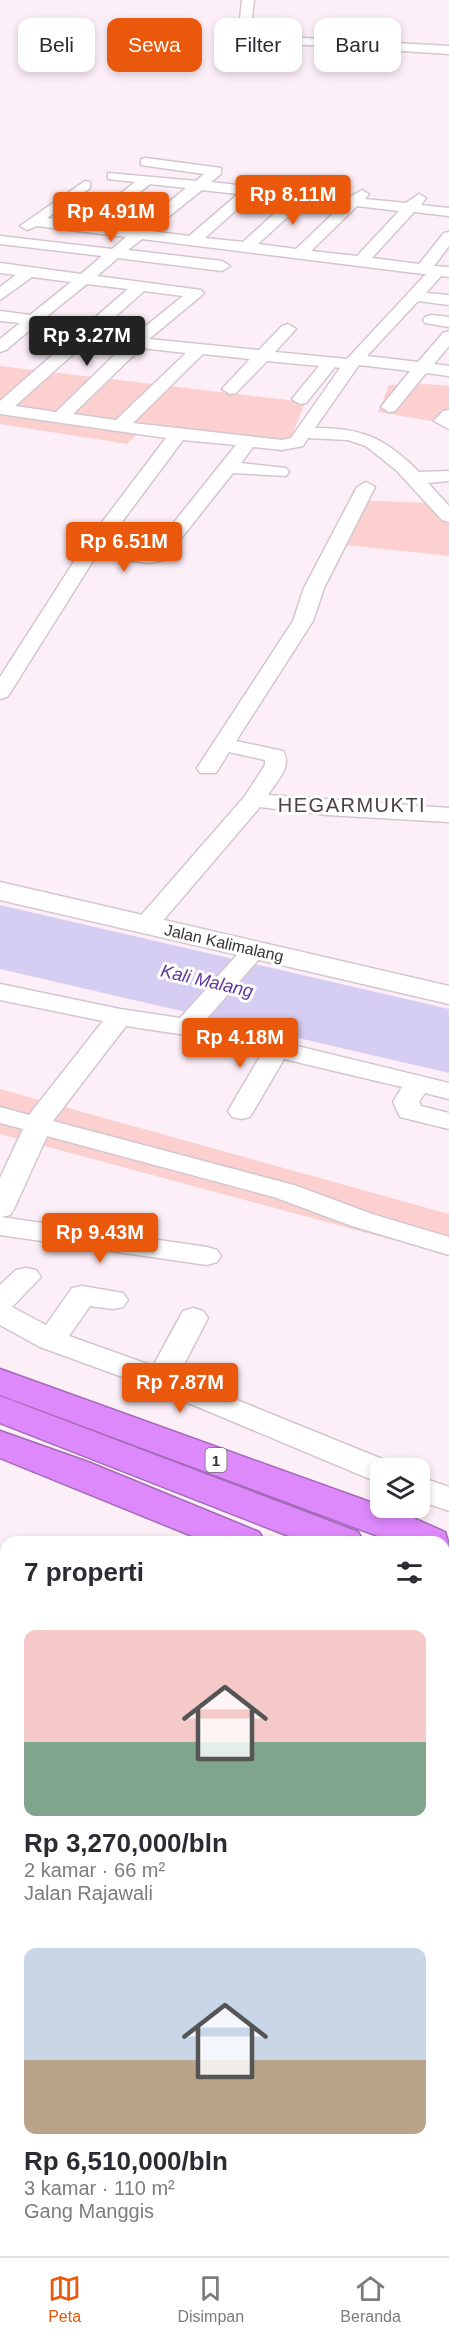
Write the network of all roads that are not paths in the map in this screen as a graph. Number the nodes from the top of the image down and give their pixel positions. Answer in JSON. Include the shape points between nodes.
{"nodes":[{"id":1,"x":248,"y":0,"type":"edge"},
{"id":2,"x":449,"y":50,"type":"edge"},
{"id":3,"x":146,"y":162,"type":"dead end"},
{"id":4,"x":268,"y":175,"type":"dead end"},
{"id":5,"x":113,"y":176,"type":"dead end"},
{"id":6,"x":148,"y":179,"type":"junction"},
{"id":7,"x":318,"y":182,"type":"dead end"},
{"id":8,"x":85,"y":185,"type":"dead end"},
{"id":9,"x":200,"y":185,"type":"junction"},
{"id":10,"x":367,"y":189,"type":"dead end"},
{"id":11,"x":251,"y":191,"type":"junction"},
{"id":12,"x":421,"y":195,"type":"dead end"},
{"id":13,"x":302,"y":196,"type":"junction"},
{"id":14,"x":354,"y":202,"type":"junction"},
{"id":15,"x":411,"y":208,"type":"junction"},
{"id":16,"x":449,"y":212,"type":"edge"},
{"id":17,"x":34,"y":221,"type":"junction"},
{"id":18,"x":87,"y":227,"type":"junction"},
{"id":19,"x":141,"y":234,"type":"junction"},
{"id":20,"x":449,"y":236,"type":"edge"},
{"id":21,"x":193,"y":240,"type":"junction"},
{"id":22,"x":2,"y":243,"type":"edge"},
{"id":23,"x":246,"y":247,"type":"junction"},
{"id":24,"x":300,"y":253,"type":"junction"},
{"id":25,"x":113,"y":257,"type":"junction"},
{"id":26,"x":361,"y":261,"type":"junction"},
{"id":27,"x":0,"y":268,"type":"edge"},
{"id":28,"x":221,"y":270,"type":"dead end"},
{"id":29,"x":437,"y":270,"type":"edge"},
{"id":30,"x":30,"y":272,"type":"junction"},
{"id":31,"x":86,"y":278,"type":"junction"},
{"id":32,"x":142,"y":285,"type":"junction"},
{"id":33,"x":419,"y":293,"type":"junction"},
{"id":34,"x":449,"y":293,"type":"edge"},
{"id":35,"x":0,"y":295,"type":"edge"},
{"id":36,"x":449,"y":300,"type":"edge"},
{"id":37,"x":0,"y":316,"type":"edge"},
{"id":38,"x":34,"y":320,"type":"junction"},
{"id":39,"x":431,"y":320,"type":"dead end"},
{"id":40,"x":449,"y":322,"type":"edge"},
{"id":41,"x":92,"y":327,"type":"junction"},
{"id":42,"x":288,"y":329,"type":"dead end"},
{"id":43,"x":449,"y":336,"type":"edge"},
{"id":44,"x":141,"y":339,"type":"junction"},
{"id":45,"x":0,"y":347,"type":"edge"},
{"id":46,"x":198,"y":350,"type":"junction"},
{"id":47,"x":264,"y":355,"type":"junction"},
{"id":48,"x":331,"y":362,"type":"junction"},
{"id":49,"x":353,"y":362,"type":"junction"},
{"id":50,"x":423,"y":368,"type":"junction"},
{"id":51,"x":449,"y":371,"type":"edge"},
{"id":52,"x":230,"y":389,"type":"dead end"},
{"id":53,"x":300,"y":399,"type":"dead end"},
{"id":54,"x":389,"y":407,"type":"dead end"},
{"id":55,"x":0,"y":409,"type":"edge"},
{"id":56,"x":449,"y":415,"type":"edge"},
{"id":57,"x":60,"y":417,"type":"junction"},
{"id":58,"x":449,"y":424,"type":"edge"},
{"id":59,"x":120,"y":426,"type":"junction"},
{"id":60,"x":304,"y":433,"type":"junction"},
{"id":61,"x":178,"y":434,"type":"junction"},
{"id":62,"x":248,"y":442,"type":"junction"},
{"id":63,"x":227,"y":467,"type":"junction"},
{"id":64,"x":280,"y":472,"type":"dead end"},
{"id":65,"x":449,"y":476,"type":"edge"},
{"id":66,"x":416,"y":478,"type":"junction"},
{"id":67,"x":366,"y":487,"type":"dead end"},
{"id":68,"x":446,"y":510,"type":"edge"},
{"id":69,"x":91,"y":550,"type":"junction"},
{"id":70,"x":0,"y":693,"type":"edge"},
{"id":71,"x":222,"y":744,"type":"junction"},
{"id":72,"x":208,"y":768,"type":"dead end"},
{"id":73,"x":254,"y":800,"type":"junction"},
{"id":74,"x":449,"y":815,"type":"edge"},
{"id":75,"x":0,"y":875,"type":"edge"},
{"id":76,"x":0,"y":891,"type":"edge"},
{"id":77,"x":151,"y":918,"type":"junction"},
{"id":78,"x":249,"y":956,"type":"junction"},
{"id":79,"x":449,"y":978,"type":"edge"},
{"id":80,"x":0,"y":992,"type":"edge"},
{"id":81,"x":449,"y":995,"type":"edge"},
{"id":82,"x":120,"y":1017,"type":"junction"},
{"id":83,"x":192,"y":1022,"type":"junction"},
{"id":84,"x":277,"y":1049,"type":"junction"},
{"id":85,"x":417,"y":1084,"type":"junction"},
{"id":86,"x":449,"y":1091,"type":"edge"},
{"id":87,"x":241,"y":1111,"type":"dead end"},
{"id":88,"x":0,"y":1114,"type":"edge"},
{"id":89,"x":449,"y":1121,"type":"edge"},
{"id":90,"x":39,"y":1125,"type":"junction"},
{"id":91,"x":0,"y":1209,"type":"edge"},
{"id":92,"x":0,"y":1226,"type":"edge"},
{"id":93,"x":449,"y":1246,"type":"edge"},
{"id":94,"x":207,"y":1256,"type":"dead end"},
{"id":95,"x":26,"y":1277,"type":"dead end"},
{"id":96,"x":113,"y":1300,"type":"dead end"},
{"id":97,"x":0,"y":1302,"type":"edge"},
{"id":98,"x":0,"y":1312,"type":"edge"},
{"id":99,"x":193,"y":1318,"type":"dead end"},
{"id":100,"x":51,"y":1340,"type":"junction"},
{"id":101,"x":160,"y":1380,"type":"junction"},
{"id":102,"x":0,"y":1381,"type":"edge"},
{"id":103,"x":0,"y":1409,"type":"edge"},
{"id":104,"x":0,"y":1427,"type":"edge"},
{"id":105,"x":0,"y":1444,"type":"edge"},
{"id":106,"x":370,"y":1467,"type":"edge"},
{"id":107,"x":430,"y":1492,"type":"edge"},
{"id":108,"x":449,"y":1500,"type":"edge"},
{"id":109,"x":231,"y":1536,"type":"edge"},
{"id":110,"x":283,"y":1536,"type":"edge"},
{"id":111,"x":328,"y":1536,"type":"edge"},
{"id":112,"x":418,"y":1536,"type":"edge"}],
"edges":[{"from":1,"to":2,"type":"street","via":[[246,19],[265,39]]},
{"from":3,"to":9,"type":"street","via":[[216,170]]},
{"from":4,"to":11,"type":"street"},
{"from":5,"to":6,"type":"street"},
{"from":6,"to":9,"type":"street"},
{"from":6,"to":18,"type":"street"},
{"from":7,"to":13,"type":"street"},
{"from":8,"to":17,"type":"street"},
{"from":9,"to":11,"type":"street"},
{"from":9,"to":19,"type":"street"},
{"from":10,"to":14,"type":"street"},
{"from":11,"to":13,"type":"street"},
{"from":11,"to":21,"type":"street"},
{"from":12,"to":15,"type":"street"},
{"from":13,"to":14,"type":"street"},
{"from":13,"to":23,"type":"street"},
{"from":14,"to":15,"type":"street"},
{"from":14,"to":24,"type":"street"},
{"from":15,"to":16,"type":"street"},
{"from":15,"to":26,"type":"street"},
{"from":17,"to":18,"type":"street"},
{"from":17,"to":22,"type":"street"},
{"from":18,"to":19,"type":"street"},
{"from":19,"to":21,"type":"street"},
{"from":19,"to":25,"type":"street"},
{"from":20,"to":29,"type":"street"},
{"from":21,"to":23,"type":"street"},
{"from":22,"to":25,"type":"street"},
{"from":23,"to":24,"type":"street"},
{"from":24,"to":26,"type":"street"},
{"from":25,"to":28,"type":"street"},
{"from":25,"to":31,"type":"street"},
{"from":26,"to":29,"type":"street"},
{"from":27,"to":30,"type":"street"},
{"from":29,"to":33,"type":"street"},
{"from":30,"to":31,"type":"street"},
{"from":30,"to":35,"type":"street"},
{"from":31,"to":32,"type":"street"},
{"from":31,"to":38,"type":"street"},
{"from":32,"to":41,"type":"street"},
{"from":32,"to":44,"type":"street","via":[[196,293]]},
{"from":33,"to":34,"type":"street"},
{"from":33,"to":36,"type":"street"},
{"from":33,"to":49,"type":"street"},
{"from":37,"to":38,"type":"street"},
{"from":38,"to":41,"type":"street"},
{"from":38,"to":45,"type":"street"},
{"from":39,"to":40,"type":"street"},
{"from":41,"to":44,"type":"street"},
{"from":41,"to":55,"type":"street"},
{"from":42,"to":47,"type":"street"},
{"from":43,"to":50,"type":"street"},
{"from":44,"to":46,"type":"street"},
{"from":44,"to":57,"type":"street"},
{"from":46,"to":47,"type":"street"},
{"from":46,"to":59,"type":"street"},
{"from":47,"to":48,"type":"street"},
{"from":47,"to":52,"type":"street"},
{"from":48,"to":49,"type":"street"},
{"from":48,"to":53,"type":"street"},
{"from":49,"to":50,"type":"street"},
{"from":49,"to":60,"type":"street"},
{"from":50,"to":51,"type":"street"},
{"from":50,"to":54,"type":"street"},
{"from":55,"to":57,"type":"street"},
{"from":56,"to":58,"type":"street","via":[[443,422]]},
{"from":57,"to":59,"type":"street"},
{"from":59,"to":61,"type":"street"},
{"from":60,"to":62,"type":"street","via":[[292,444]]},
{"from":60,"to":66,"type":"street","via":[[372,442]]},
{"from":61,"to":62,"type":"street"},
{"from":61,"to":69,"type":"street"},
{"from":62,"to":63,"type":"street"},
{"from":63,"to":64,"type":"street"},
{"from":63,"to":69,"type":"street","via":[[157,556]]},
{"from":65,"to":66,"type":"street"},
{"from":66,"to":68,"type":"street"},
{"from":67,"to":71,"type":"street","via":[[314,588],[299,629]]},
{"from":69,"to":70,"type":"street"},
{"from":71,"to":72,"type":"street"},
{"from":71,"to":73,"type":"street","via":[[275,756],[276,765]]},
{"from":73,"to":74,"type":"street"},
{"from":73,"to":77,"type":"street"},
{"from":75,"to":77,"type":"main road","name":"Jalan Kalimalang"},
{"from":76,"to":77,"type":"main road","name":"Jalan Kalimalang"},
{"from":77,"to":78,"type":"main road","name":"Jalan Kalimalang"},
{"from":77,"to":79,"type":"main road","name":"Jalan Kalimalang"},
{"from":78,"to":81,"type":"main road","name":"Jalan Kalimalang"},
{"from":78,"to":83,"type":"street"},
{"from":80,"to":82,"type":"street"},
{"from":82,"to":83,"type":"street"},
{"from":82,"to":90,"type":"street","via":[[43,1114]]},
{"from":83,"to":84,"type":"street"},
{"from":84,"to":85,"type":"street"},
{"from":84,"to":87,"type":"street"},
{"from":85,"to":86,"type":"street"},
{"from":85,"to":89,"type":"street","via":[[406,1102],[409,1111]]},
{"from":88,"to":90,"type":"street"},
{"from":90,"to":91,"type":"street"},
{"from":90,"to":93,"type":"street","via":[[284,1191]]},
{"from":92,"to":94,"type":"street"},
{"from":95,"to":97,"type":"street"},
{"from":96,"to":100,"type":"street","via":[[82,1295]]},
{"from":98,"to":100,"type":"street"},
{"from":99,"to":101,"type":"street"},
{"from":100,"to":101,"type":"street"},
{"from":101,"to":106,"type":"street"},
{"from":102,"to":112,"type":"highway","number":"1"},
{"from":103,"to":111,"type":"highway","number":"1"},
{"from":104,"to":110,"type":"highway"},
{"from":105,"to":109,"type":"highway"},
{"from":107,"to":108,"type":"street"}]}
